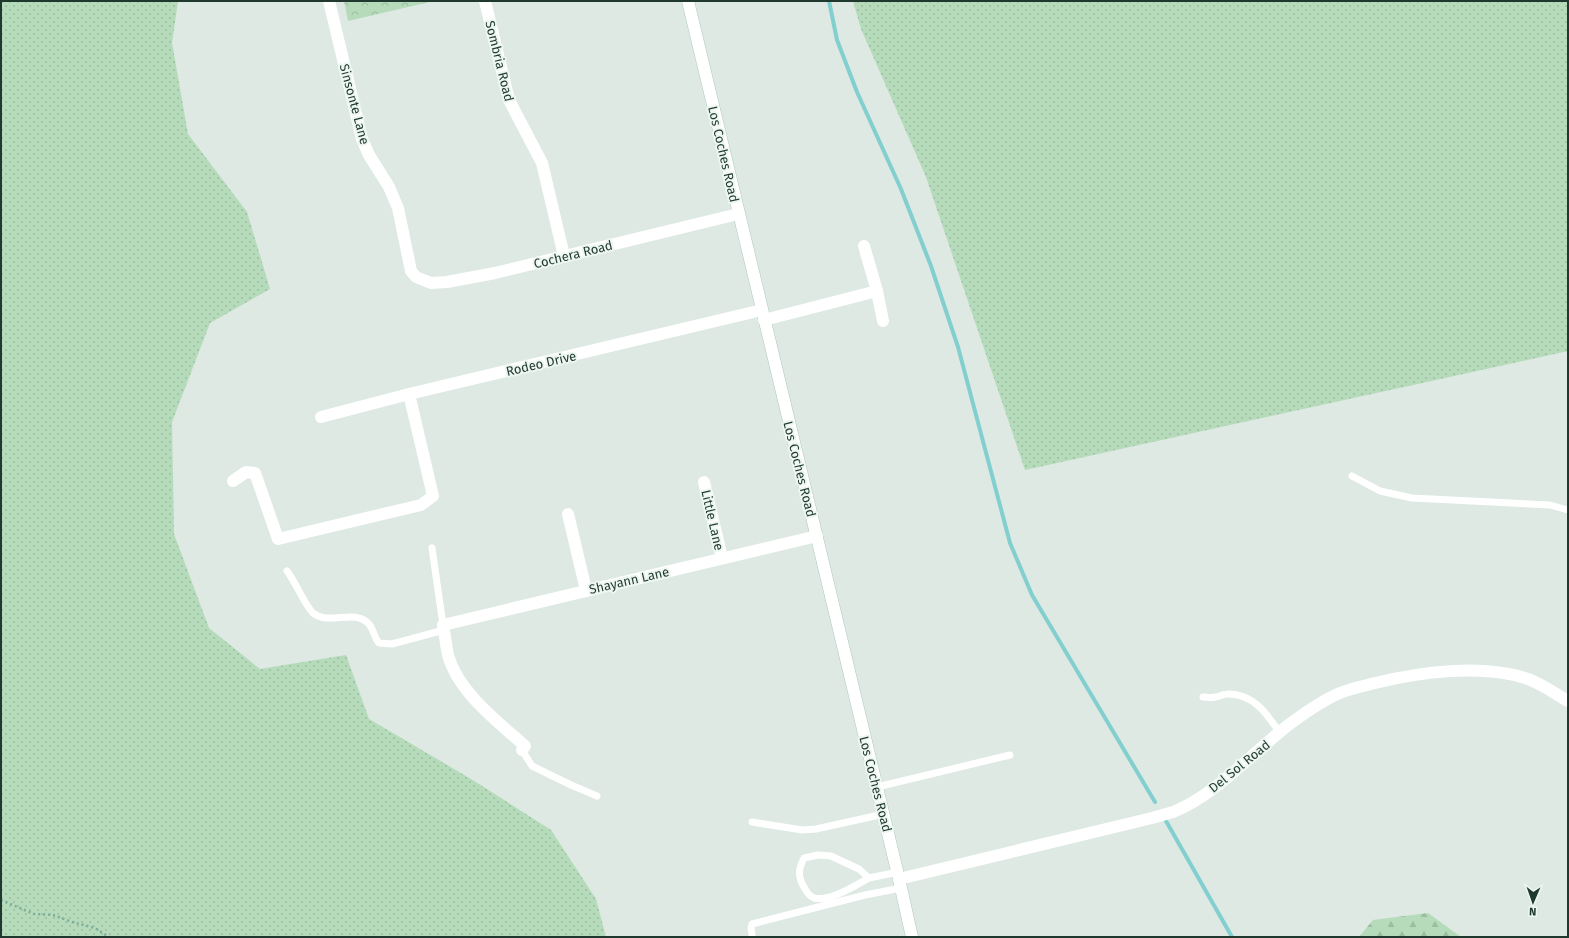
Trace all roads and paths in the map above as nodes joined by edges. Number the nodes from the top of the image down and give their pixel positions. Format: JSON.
{"nodes":[{"id":1,"x":330,"y":1,"type":"edge"},
{"id":2,"x":485,"y":1,"type":"edge"},
{"id":3,"x":688,"y":1,"type":"edge"},
{"id":4,"x":738,"y":214,"type":"junction"},
{"id":5,"x":864,"y":246,"type":"dead end"},
{"id":6,"x":564,"y":256,"type":"junction"},
{"id":7,"x":411,"y":271,"type":"joint"},
{"id":8,"x":877,"y":291,"type":"junction"},
{"id":9,"x":763,"y":315,"type":"junction"},
{"id":10,"x":884,"y":321,"type":"dead end"},
{"id":11,"x":409,"y":394,"type":"junction"},
{"id":12,"x":321,"y":417,"type":"dead end"},
{"id":13,"x":1352,"y":476,"type":"dead end"},
{"id":14,"x":233,"y":481,"type":"dead end"},
{"id":15,"x":704,"y":482,"type":"dead end"},
{"id":16,"x":1568,"y":510,"type":"edge"},
{"id":17,"x":568,"y":514,"type":"dead end"},
{"id":18,"x":817,"y":536,"type":"junction"},
{"id":19,"x":432,"y":548,"type":"dead end"},
{"id":20,"x":722,"y":558,"type":"junction"},
{"id":21,"x":287,"y":571,"type":"dead end"},
{"id":22,"x":586,"y":590,"type":"junction"},
{"id":23,"x":443,"y":627,"type":"junction"},
{"id":24,"x":1203,"y":697,"type":"dead end"},
{"id":25,"x":1568,"y":701,"type":"edge"},
{"id":26,"x":1280,"y":733,"type":"junction"},
{"id":27,"x":522,"y":750,"type":"joint"},
{"id":28,"x":1010,"y":755,"type":"dead end"},
{"id":29,"x":877,"y":787,"type":"junction"},
{"id":30,"x":597,"y":796,"type":"dead end"},
{"id":31,"x":884,"y":814,"type":"junction"},
{"id":32,"x":752,"y":822,"type":"dead end"},
{"id":33,"x":869,"y":878,"type":"junction"},
{"id":34,"x":899,"y":880,"type":"junction"},
{"id":35,"x":1,"y":900,"type":"edge"},
{"id":36,"x":752,"y":934,"type":"dead end"},
{"id":37,"x":109,"y":937,"type":"edge"},
{"id":38,"x":912,"y":937,"type":"edge"}],
"edges":[{"from":1,"to":7,"type":"street","name":"Sinsonte Lane"},
{"from":2,"to":6,"type":"street","name":"Sombria Road"},
{"from":3,"to":4,"type":"street","name":"Los Coches Road"},
{"from":4,"to":6,"type":"street","name":"Cochera Road"},
{"from":4,"to":9,"type":"street","name":"Los Coches Road"},
{"from":5,"to":8,"type":"street"},
{"from":6,"to":7,"type":"street","name":"Cochera Road"},
{"from":8,"to":9,"type":"street","name":"Rodeo Drive"},
{"from":8,"to":10,"type":"street"},
{"from":9,"to":11,"type":"street","name":"Rodeo Drive"},
{"from":9,"to":18,"type":"street","name":"Los Coches Road"},
{"from":11,"to":12,"type":"street","name":"Rodeo Drive"},
{"from":11,"to":14,"type":"street"},
{"from":13,"to":16,"type":"lane"},
{"from":15,"to":20,"type":"street","name":"Little Lane"},
{"from":17,"to":22,"type":"street"},
{"from":18,"to":20,"type":"street","name":"Shayann Lane"},
{"from":18,"to":29,"type":"street","name":"Los Coches Road"},
{"from":19,"to":23,"type":"lane"},
{"from":20,"to":22,"type":"street","name":"Shayann Lane"},
{"from":21,"to":23,"type":"lane"},
{"from":22,"to":23,"type":"street","name":"Shayann Lane"},
{"from":23,"to":27,"type":"street"},
{"from":24,"to":26,"type":"lane"},
{"from":25,"to":26,"type":"street","name":"Del Sol Road"},
{"from":26,"to":34,"type":"street","name":"Del Sol Road"},
{"from":27,"to":30,"type":"lane"},
{"from":28,"to":29,"type":"lane"},
{"from":29,"to":31,"type":"street","name":"Los Coches Road"},
{"from":31,"to":32,"type":"lane"},
{"from":31,"to":34,"type":"street","name":"Los Coches Road"},
{"from":33,"to":33,"type":"lane"},
{"from":33,"to":34,"type":"lane"},
{"from":34,"to":36,"type":"lane"},
{"from":34,"to":38,"type":"street","name":"Los Coches Road"},
{"from":35,"to":37,"type":"path"}]}
